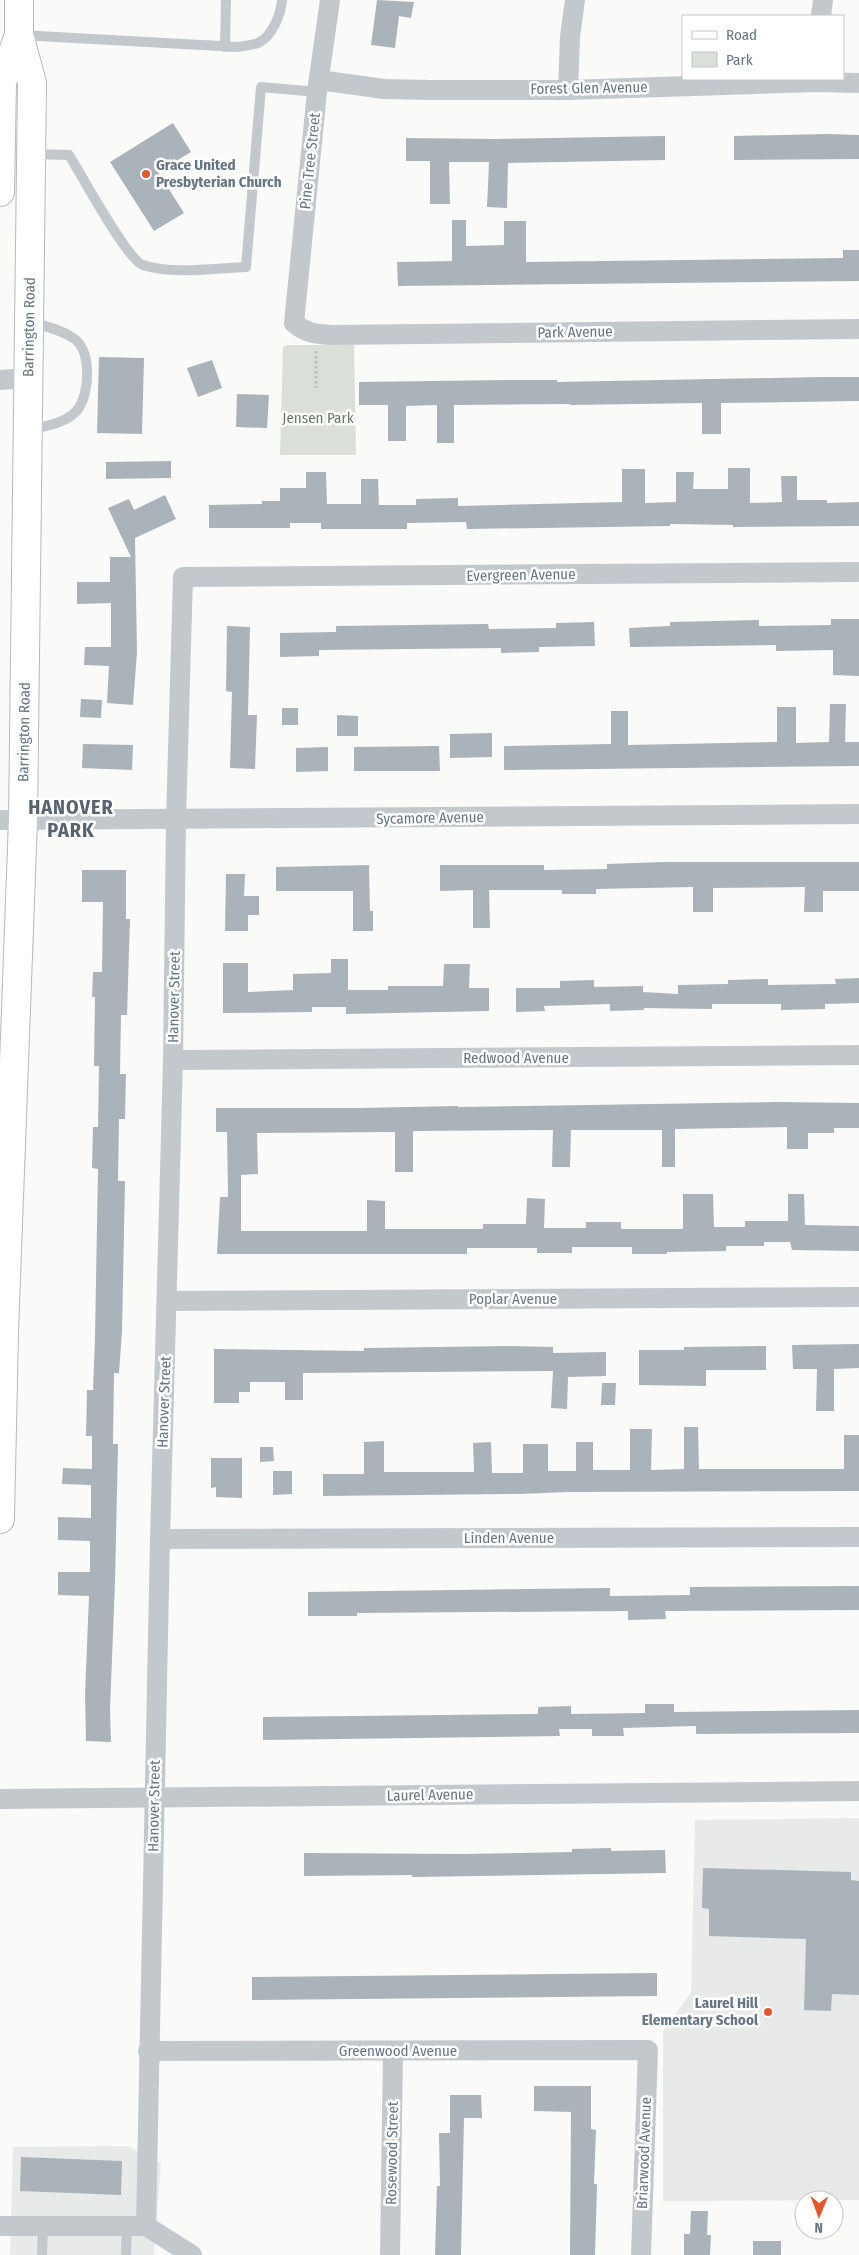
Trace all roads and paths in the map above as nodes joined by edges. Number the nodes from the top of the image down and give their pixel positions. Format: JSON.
{"nodes":[{"id":1,"x":20,"y":0,"type":"edge"},
{"id":2,"x":226,"y":0,"type":"edge"},
{"id":3,"x":282,"y":0,"type":"edge"},
{"id":4,"x":330,"y":0,"type":"edge"},
{"id":5,"x":575,"y":0,"type":"edge"},
{"id":6,"x":823,"y":0,"type":"edge"},
{"id":7,"x":821,"y":15,"type":"edge"},
{"id":8,"x":19,"y":35,"type":"junction"},
{"id":9,"x":225,"y":47,"type":"junction"},
{"id":10,"x":814,"y":80,"type":"edge"},
{"id":11,"x":859,"y":83,"type":"edge"},
{"id":12,"x":318,"y":86,"type":"junction"},
{"id":13,"x":568,"y":90,"type":"junction"},
{"id":14,"x":31,"y":154,"type":"junction"},
{"id":15,"x":0,"y":192,"type":"edge"},
{"id":16,"x":29,"y":321,"type":"junction"},
{"id":17,"x":294,"y":322,"type":"joint"},
{"id":18,"x":859,"y":328,"type":"edge"},
{"id":19,"x":316,"y":334,"type":"junction"},
{"id":20,"x":28,"y":378,"type":"junction"},
{"id":21,"x":0,"y":380,"type":"edge"},
{"id":22,"x":316,"y":388,"type":"dead end"},
{"id":23,"x":27,"y":430,"type":"junction"},
{"id":24,"x":859,"y":572,"type":"edge"},
{"id":25,"x":183,"y":577,"type":"joint"},
{"id":26,"x":859,"y":814,"type":"edge"},
{"id":27,"x":11,"y":820,"type":"edge"},
{"id":28,"x":176,"y":820,"type":"junction"},
{"id":29,"x":859,"y":1055,"type":"edge"},
{"id":30,"x":173,"y":1060,"type":"junction"},
{"id":31,"x":859,"y":1297,"type":"edge"},
{"id":32,"x":167,"y":1301,"type":"junction"},
{"id":33,"x":0,"y":1519,"type":"edge"},
{"id":34,"x":859,"y":1537,"type":"edge"},
{"id":35,"x":160,"y":1539,"type":"junction"},
{"id":36,"x":859,"y":1791,"type":"edge"},
{"id":37,"x":154,"y":1798,"type":"junction"},
{"id":38,"x":0,"y":1799,"type":"edge"},
{"id":39,"x":648,"y":2050,"type":"joint"},
{"id":40,"x":148,"y":2051,"type":"junction"},
{"id":41,"x":393,"y":2051,"type":"junction"},
{"id":42,"x":0,"y":2226,"type":"edge"},
{"id":43,"x":136,"y":2226,"type":"junction"},
{"id":44,"x":43,"y":2227,"type":"junction"},
{"id":45,"x":42,"y":2255,"type":"edge"},
{"id":46,"x":126,"y":2255,"type":"edge"},
{"id":47,"x":192,"y":2255,"type":"edge"},
{"id":48,"x":390,"y":2255,"type":"edge"},
{"id":49,"x":641,"y":2255,"type":"edge"}],
"edges":[{"from":1,"to":8,"type":"main road","name":"Barrington Road"},
{"from":2,"to":9,"type":"lane"},
{"from":3,"to":9,"type":"lane"},
{"from":4,"to":12,"type":"street","name":"Pine Tree Street"},
{"from":5,"to":13,"type":"street"},
{"from":6,"to":7,"type":"street"},
{"from":8,"to":9,"type":"lane"},
{"from":8,"to":14,"type":"main road","name":"Barrington Road"},
{"from":8,"to":15,"type":"main road","name":"Barrington Road"},
{"from":10,"to":11,"type":"street","name":"Forest Glen Avenue"},
{"from":10,"to":13,"type":"street","name":"Forest Glen Avenue"},
{"from":12,"to":13,"type":"street","name":"Forest Glen Avenue"},
{"from":12,"to":14,"type":"lane"},
{"from":12,"to":17,"type":"street","name":"Pine Tree Street"},
{"from":14,"to":16,"type":"main road","name":"Barrington Road"},
{"from":16,"to":20,"type":"main road","name":"Barrington Road"},
{"from":16,"to":23,"type":"lane"},
{"from":17,"to":19,"type":"street","name":"Park Avenue"},
{"from":18,"to":19,"type":"street","name":"Park Avenue"},
{"from":19,"to":22,"type":"path"},
{"from":20,"to":21,"type":"street"},
{"from":20,"to":23,"type":"main road","name":"Barrington Road"},
{"from":23,"to":27,"type":"main road","name":"Barrington Road"},
{"from":24,"to":25,"type":"street","name":"Evergreen Avenue"},
{"from":25,"to":28,"type":"street","name":"Hanover Street"},
{"from":26,"to":28,"type":"street","name":"Sycamore Avenue"},
{"from":27,"to":28,"type":"street","name":"Sycamore Avenue"},
{"from":27,"to":33,"type":"main road","name":"Barrington Road"},
{"from":28,"to":30,"type":"street","name":"Hanover Street"},
{"from":29,"to":30,"type":"street","name":"Redwood Avenue"},
{"from":30,"to":32,"type":"street","name":"Hanover Street"},
{"from":31,"to":32,"type":"street","name":"Poplar Avenue"},
{"from":32,"to":35,"type":"street","name":"Hanover Street"},
{"from":34,"to":35,"type":"street","name":"Linden Avenue"},
{"from":35,"to":37,"type":"street","name":"Hanover Street"},
{"from":36,"to":37,"type":"street","name":"Laurel Avenue"},
{"from":37,"to":38,"type":"street","name":"Laurel Avenue"},
{"from":37,"to":40,"type":"street","name":"Hanover Street"},
{"from":39,"to":41,"type":"street","name":"Greenwood Avenue"},
{"from":39,"to":49,"type":"street","name":"Briarwood Avenue"},
{"from":40,"to":41,"type":"street","name":"Greenwood Avenue"},
{"from":40,"to":43,"type":"street","name":"Hanover Street"},
{"from":41,"to":48,"type":"street","name":"Rosewood Street"},
{"from":42,"to":44,"type":"street"},
{"from":43,"to":44,"type":"street"},
{"from":43,"to":46,"type":"lane"},
{"from":43,"to":47,"type":"street"},
{"from":44,"to":45,"type":"lane"}]}
